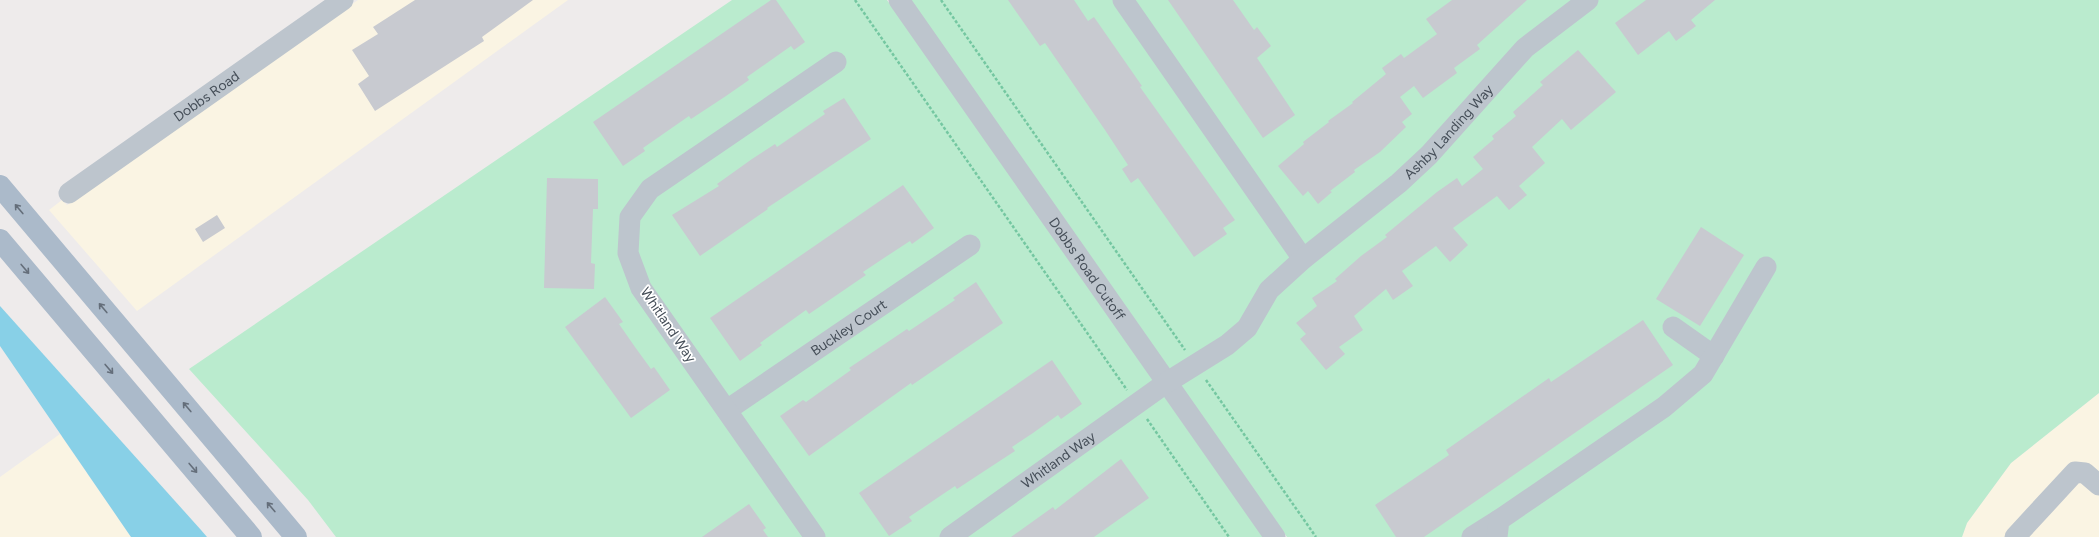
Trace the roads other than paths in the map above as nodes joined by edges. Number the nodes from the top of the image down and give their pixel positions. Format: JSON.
{"nodes":[{"id":1,"x":343,"y":0,"type":"edge"},
{"id":2,"x":899,"y":0,"type":"edge"},
{"id":3,"x":1123,"y":0,"type":"edge"},
{"id":4,"x":1588,"y":0,"type":"edge"},
{"id":5,"x":836,"y":62,"type":"dead end"},
{"id":6,"x":0,"y":186,"type":"edge"},
{"id":7,"x":69,"y":193,"type":"dead end"},
{"id":8,"x":0,"y":240,"type":"edge"},
{"id":9,"x":970,"y":245,"type":"dead end"},
{"id":10,"x":1303,"y":259,"type":"junction"},
{"id":11,"x":1766,"y":267,"type":"dead end"},
{"id":12,"x":1672,"y":328,"type":"dead end"},
{"id":13,"x":1714,"y":356,"type":"junction"},
{"id":14,"x":1166,"y":383,"type":"junction"},
{"id":15,"x":727,"y":410,"type":"junction"},
{"id":16,"x":2099,"y":485,"type":"edge"},
{"id":17,"x":1498,"y":529,"type":"edge"},
{"id":18,"x":251,"y":537,"type":"edge"},
{"id":19,"x":296,"y":537,"type":"edge"},
{"id":20,"x":815,"y":537,"type":"edge"},
{"id":21,"x":950,"y":537,"type":"edge"},
{"id":22,"x":1275,"y":537,"type":"edge"},
{"id":23,"x":1472,"y":537,"type":"edge"},
{"id":24,"x":2015,"y":537,"type":"edge"}],
"edges":[{"from":1,"to":7,"type":"street","name":"Dobbs Road"},
{"from":2,"to":14,"type":"street","name":"Dobbs Road Cutoff"},
{"from":3,"to":10,"type":"street"},
{"from":4,"to":10,"type":"street","name":"Ashby Landing Way"},
{"from":5,"to":15,"type":"street","name":"Whitland Way"},
{"from":19,"to":6,"type":"main road","one_way":true},
{"from":8,"to":18,"type":"main road","one_way":true},
{"from":9,"to":15,"type":"street","name":"Buckley Court"},
{"from":10,"to":14,"type":"street","name":"Ashby Landing Way"},
{"from":11,"to":13,"type":"street"},
{"from":12,"to":13,"type":"street"},
{"from":13,"to":17,"type":"street"},
{"from":14,"to":21,"type":"street","name":"Whitland Way"},
{"from":14,"to":22,"type":"street","name":"Dobbs Road Cutoff"},
{"from":15,"to":20,"type":"street","name":"Whitland Way"},
{"from":16,"to":24,"type":"street"},
{"from":17,"to":23,"type":"street"}]}
